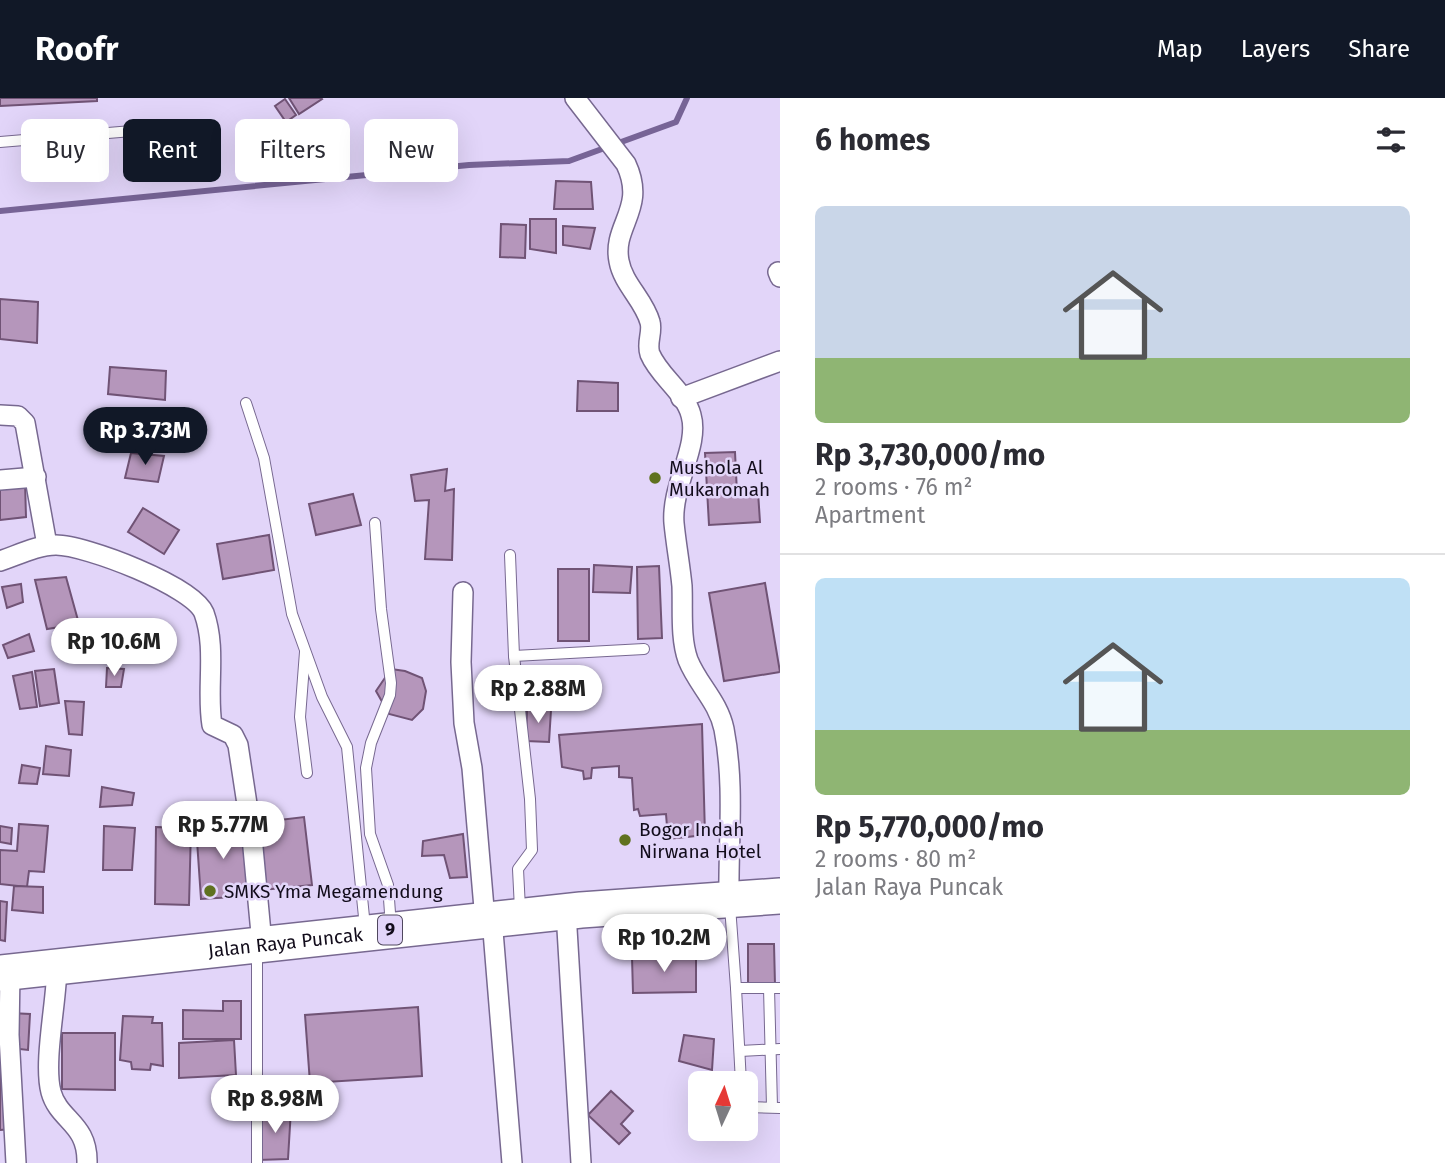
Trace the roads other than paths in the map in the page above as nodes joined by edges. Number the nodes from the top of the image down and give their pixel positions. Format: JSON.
{"nodes":[{"id":1,"x":577,"y":101,"type":"edge"},
{"id":2,"x":123,"y":132,"type":"edge"},
{"id":3,"x":0,"y":142,"type":"edge"},
{"id":4,"x":780,"y":361,"type":"edge"},
{"id":5,"x":681,"y":398,"type":"junction"},
{"id":6,"x":246,"y":402,"type":"dead end"},
{"id":7,"x":0,"y":415,"type":"edge"},
{"id":8,"x":36,"y":477,"type":"junction"},
{"id":9,"x":0,"y":480,"type":"edge"},
{"id":10,"x":375,"y":523,"type":"dead end"},
{"id":11,"x":47,"y":545,"type":"junction"},
{"id":12,"x":510,"y":555,"type":"dead end"},
{"id":13,"x":0,"y":561,"type":"edge"},
{"id":14,"x":463,"y":593,"type":"dead end"},
{"id":15,"x":644,"y":649,"type":"dead end"},
{"id":16,"x":305,"y":652,"type":"junction"},
{"id":17,"x":514,"y":656,"type":"junction"},
{"id":18,"x":307,"y":773,"type":"dead end"},
{"id":19,"x":780,"y":896,"type":"edge"},
{"id":20,"x":729,"y":898,"type":"junction"},
{"id":21,"x":566,"y":912,"type":"junction"},
{"id":22,"x":499,"y":919,"type":"junction"},
{"id":23,"x":378,"y":931,"type":"junction"},
{"id":24,"x":260,"y":944,"type":"junction"},
{"id":25,"x":57,"y":966,"type":"junction"},
{"id":26,"x":5,"y":972,"type":"edge"},
{"id":27,"x":736,"y":988,"type":"junction"},
{"id":28,"x":774,"y":988,"type":"edge"},
{"id":29,"x":775,"y":1049,"type":"edge"},
{"id":30,"x":740,"y":1051,"type":"junction"},
{"id":31,"x":741,"y":1071,"type":"edge"},
{"id":32,"x":758,"y":1107,"type":"edge"},
{"id":33,"x":776,"y":1107,"type":"edge"},
{"id":34,"x":16,"y":1163,"type":"edge"},
{"id":35,"x":87,"y":1163,"type":"edge"},
{"id":36,"x":257,"y":1163,"type":"edge"},
{"id":37,"x":512,"y":1163,"type":"edge"},
{"id":38,"x":581,"y":1163,"type":"edge"}],
"edges":[{"from":1,"to":5,"type":"street"},
{"from":2,"to":3,"type":"lane"},
{"from":4,"to":5,"type":"street"},
{"from":5,"to":20,"type":"street"},
{"from":6,"to":16,"type":"lane"},
{"from":7,"to":8,"type":"street"},
{"from":8,"to":9,"type":"street"},
{"from":8,"to":11,"type":"street"},
{"from":10,"to":23,"type":"lane"},
{"from":11,"to":13,"type":"street"},
{"from":11,"to":24,"type":"street"},
{"from":12,"to":17,"type":"lane"},
{"from":14,"to":22,"type":"street"},
{"from":15,"to":17,"type":"lane"},
{"from":16,"to":18,"type":"lane"},
{"from":16,"to":23,"type":"lane"},
{"from":17,"to":22,"type":"lane"},
{"from":19,"to":20,"type":"highway","name":"Jalan Raya Puncak","number":"9"},
{"from":20,"to":21,"type":"highway","name":"Jalan Raya Puncak","number":"9"},
{"from":20,"to":27,"type":"lane"},
{"from":21,"to":22,"type":"highway","name":"Jalan Raya Puncak","number":"9"},
{"from":21,"to":38,"type":"street"},
{"from":22,"to":23,"type":"highway","name":"Jalan Raya Puncak","number":"9"},
{"from":22,"to":37,"type":"street"},
{"from":23,"to":24,"type":"highway","name":"Jalan Raya Puncak","number":"9"},
{"from":24,"to":25,"type":"highway","name":"Jalan Raya Puncak","number":"9"},
{"from":24,"to":36,"type":"lane"},
{"from":25,"to":26,"type":"highway","name":"Jalan Raya Puncak","number":"9"},
{"from":25,"to":35,"type":"street"},
{"from":26,"to":34,"type":"street"},
{"from":27,"to":28,"type":"lane"},
{"from":27,"to":30,"type":"lane"},
{"from":28,"to":29,"type":"lane"},
{"from":29,"to":30,"type":"lane"},
{"from":29,"to":33,"type":"lane"},
{"from":30,"to":31,"type":"lane"},
{"from":32,"to":33,"type":"lane"}]}
